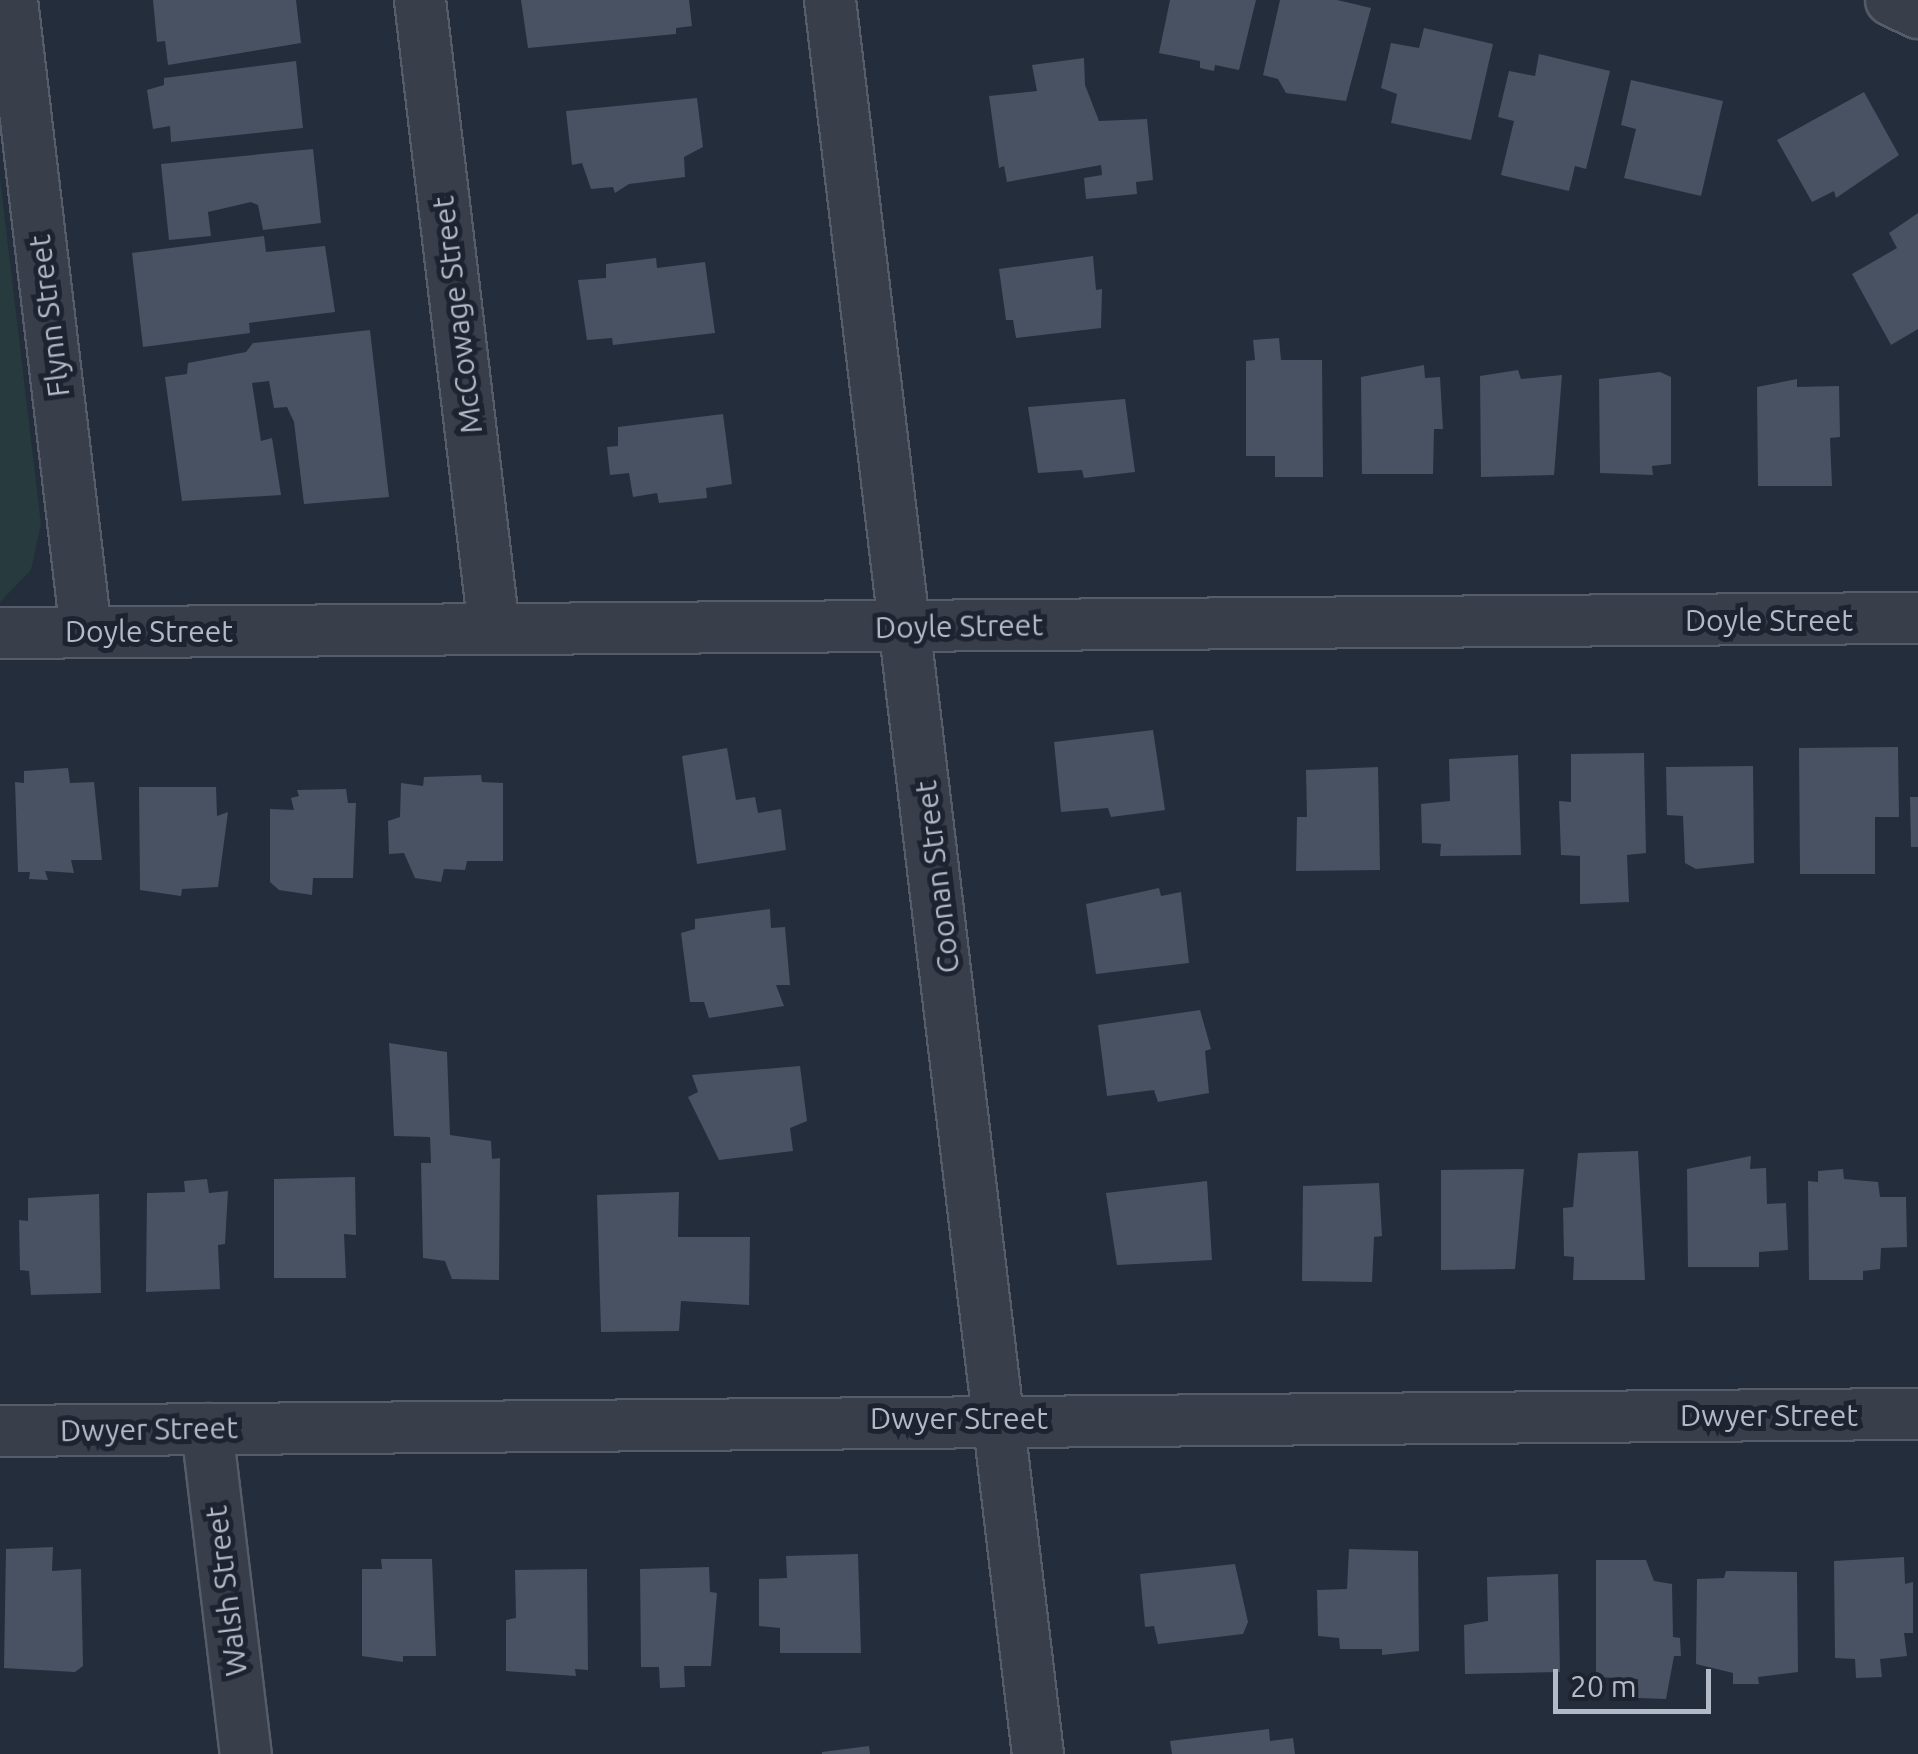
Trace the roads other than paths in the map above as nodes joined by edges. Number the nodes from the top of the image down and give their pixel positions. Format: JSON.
{"nodes":[{"id":1,"x":12,"y":0,"type":"edge"},
{"id":2,"x":420,"y":0,"type":"edge"},
{"id":3,"x":830,"y":0,"type":"edge"},
{"id":4,"x":1891,"y":0,"type":"edge"},
{"id":5,"x":1918,"y":13,"type":"edge"},
{"id":6,"x":1918,"y":618,"type":"edge"},
{"id":7,"x":908,"y":626,"type":"junction"},
{"id":8,"x":494,"y":629,"type":"junction"},
{"id":9,"x":0,"y":632,"type":"edge"},
{"id":10,"x":86,"y":632,"type":"junction"},
{"id":11,"x":1918,"y":1414,"type":"edge"},
{"id":12,"x":1000,"y":1418,"type":"junction"},
{"id":13,"x":207,"y":1429,"type":"junction"},
{"id":14,"x":0,"y":1430,"type":"edge"},
{"id":15,"x":246,"y":1754,"type":"edge"},
{"id":16,"x":1038,"y":1754,"type":"edge"}],
"edges":[{"from":1,"to":10,"type":"street","name":"Flynn Street"},
{"from":2,"to":8,"type":"street","name":"McCowage Street"},
{"from":3,"to":7,"type":"street","name":"Coonan Street"},
{"from":4,"to":5,"type":"street"},
{"from":6,"to":7,"type":"street","name":"Doyle Street"},
{"from":7,"to":8,"type":"street","name":"Doyle Street"},
{"from":7,"to":12,"type":"street","name":"Coonan Street"},
{"from":8,"to":10,"type":"street","name":"Doyle Street"},
{"from":9,"to":10,"type":"street","name":"Doyle Street"},
{"from":11,"to":12,"type":"street","name":"Dwyer Street"},
{"from":12,"to":13,"type":"street","name":"Dwyer Street"},
{"from":12,"to":16,"type":"street","name":"Coonan Street"},
{"from":13,"to":14,"type":"street","name":"Dwyer Street"},
{"from":13,"to":15,"type":"street","name":"Walsh Street"}]}
